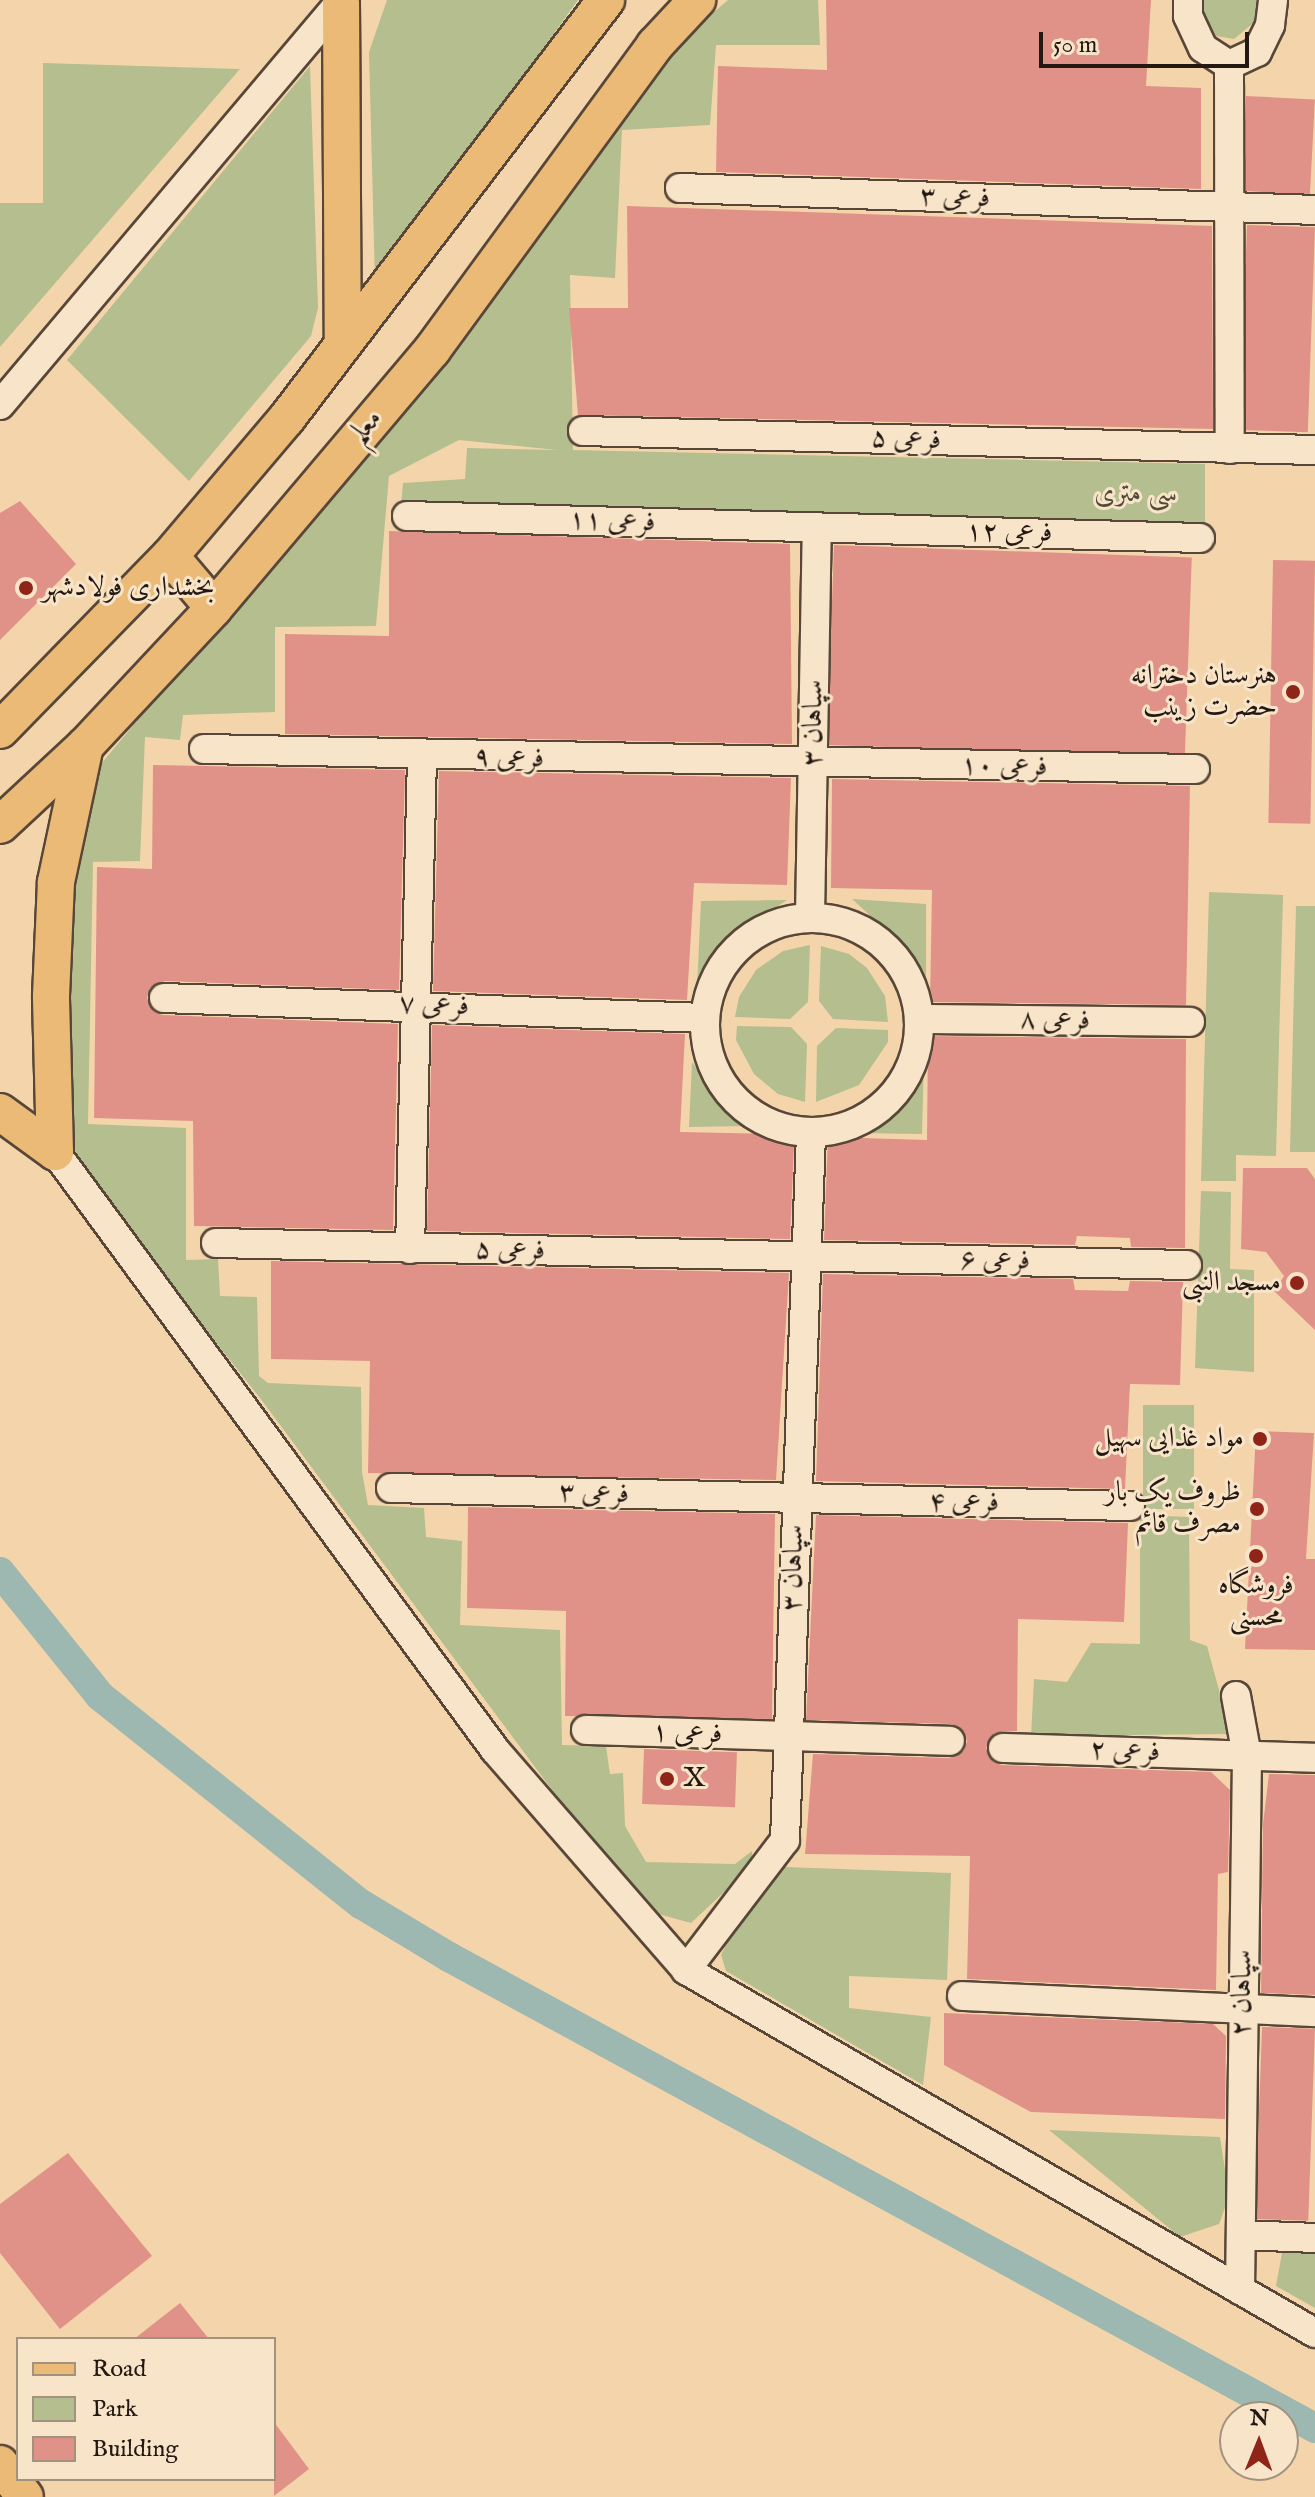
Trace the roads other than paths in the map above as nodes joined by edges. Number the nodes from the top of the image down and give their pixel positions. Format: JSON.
{"nodes":[{"id":1,"x":606,"y":0,"type":"edge"},
{"id":2,"x":697,"y":0,"type":"edge"},
{"id":3,"x":1188,"y":0,"type":"edge"},
{"id":4,"x":1273,"y":0,"type":"edge"},
{"id":5,"x":341,"y":1,"type":"edge"},
{"id":6,"x":1229,"y":65,"type":"junction"},
{"id":7,"x":680,"y":188,"type":"dead end"},
{"id":8,"x":1229,"y":208,"type":"junction"},
{"id":9,"x":1315,"y":210,"type":"edge"},
{"id":10,"x":343,"y":343,"type":"junction"},
{"id":11,"x":0,"y":405,"type":"edge"},
{"id":12,"x":583,"y":431,"type":"dead end"},
{"id":13,"x":1230,"y":449,"type":"junction"},
{"id":14,"x":1315,"y":450,"type":"edge"},
{"id":15,"x":407,"y":516,"type":"dead end"},
{"id":16,"x":817,"y":529,"type":"junction"},
{"id":17,"x":1200,"y":538,"type":"dead end"},
{"id":18,"x":170,"y":556,"type":"junction"},
{"id":19,"x":214,"y":608,"type":"junction"},
{"id":20,"x":0,"y":730,"type":"edge"},
{"id":21,"x":85,"y":746,"type":"junction"},
{"id":22,"x":204,"y":749,"type":"dead end"},
{"id":23,"x":422,"y":757,"type":"junction"},
{"id":24,"x":813,"y":765,"type":"junction"},
{"id":25,"x":1195,"y":769,"type":"dead end"},
{"id":26,"x":0,"y":825,"type":"edge"},
{"id":27,"x":810,"y":917,"type":"junction"},
{"id":28,"x":164,"y":998,"type":"dead end"},
{"id":29,"x":419,"y":1005,"type":"junction"},
{"id":30,"x":704,"y":1018,"type":"junction"},
{"id":31,"x":919,"y":1019,"type":"junction"},
{"id":32,"x":1190,"y":1022,"type":"dead end"},
{"id":33,"x":0,"y":1112,"type":"edge"},
{"id":34,"x":811,"y":1133,"type":"junction"},
{"id":35,"x":55,"y":1152,"type":"junction"},
{"id":36,"x":216,"y":1243,"type":"dead end"},
{"id":37,"x":410,"y":1249,"type":"junction"},
{"id":38,"x":804,"y":1258,"type":"junction"},
{"id":39,"x":1187,"y":1265,"type":"dead end"},
{"id":40,"x":391,"y":1488,"type":"dead end"},
{"id":41,"x":797,"y":1499,"type":"junction"},
{"id":42,"x":1130,"y":1506,"type":"dead end"},
{"id":43,"x":1236,"y":1696,"type":"dead end"},
{"id":44,"x":586,"y":1730,"type":"dead end"},
{"id":45,"x":789,"y":1737,"type":"junction"},
{"id":46,"x":950,"y":1741,"type":"dead end"},
{"id":47,"x":1003,"y":1748,"type":"dead end"},
{"id":48,"x":1247,"y":1756,"type":"junction"},
{"id":49,"x":1315,"y":1758,"type":"edge"},
{"id":50,"x":686,"y":1970,"type":"junction"},
{"id":51,"x":962,"y":1996,"type":"dead end"},
{"id":52,"x":1242,"y":2011,"type":"junction"},
{"id":53,"x":1315,"y":2012,"type":"edge"},
{"id":54,"x":1241,"y":2235,"type":"junction"},
{"id":55,"x":1315,"y":2238,"type":"edge"},
{"id":56,"x":1240,"y":2290,"type":"junction"},
{"id":57,"x":1315,"y":2333,"type":"edge"},
{"id":58,"x":0,"y":2464,"type":"edge"},
{"id":59,"x":25,"y":2497,"type":"edge"}],
"edges":[{"from":1,"to":10,"type":"main road"},
{"from":2,"to":19,"type":"main road","name":"معلم"},
{"from":3,"to":6,"type":"street"},
{"from":4,"to":6,"type":"street"},
{"from":5,"to":10,"type":"main road"},
{"from":5,"to":11,"type":"street"},
{"from":6,"to":8,"type":"street"},
{"from":7,"to":8,"type":"street","name":"فرعی ۳"},
{"from":8,"to":9,"type":"street"},
{"from":8,"to":13,"type":"street"},
{"from":10,"to":18,"type":"main road"},
{"from":12,"to":13,"type":"street","name":"فرعی ۵"},
{"from":13,"to":14,"type":"street"},
{"from":15,"to":16,"type":"street","name":"فرعی ۱۱"},
{"from":16,"to":17,"type":"street","name":"فرعی ۱۲"},
{"from":16,"to":24,"type":"street","name":"سپاهان ۳"},
{"from":18,"to":19,"type":"main road"},
{"from":18,"to":20,"type":"main road"},
{"from":19,"to":21,"type":"main road","name":"معلم"},
{"from":21,"to":26,"type":"main road","name":"معلم"},
{"from":21,"to":35,"type":"main road"},
{"from":22,"to":23,"type":"street","name":"فرعی ۹"},
{"from":23,"to":24,"type":"street","name":"فرعی ۹"},
{"from":23,"to":29,"type":"street"},
{"from":24,"to":25,"type":"street","name":"فرعی ۱۰"},
{"from":24,"to":27,"type":"street","name":"سپاهان ۳"},
{"from":27,"to":30,"type":"street"},
{"from":27,"to":31,"type":"street"},
{"from":28,"to":29,"type":"street","name":"فرعی ۷"},
{"from":29,"to":30,"type":"street","name":"فرعی ۷"},
{"from":29,"to":37,"type":"street"},
{"from":30,"to":34,"type":"street"},
{"from":31,"to":32,"type":"street","name":"فرعی ۸"},
{"from":31,"to":34,"type":"street"},
{"from":33,"to":35,"type":"main road"},
{"from":34,"to":38,"type":"street","name":"سپاهان ۳"},
{"from":35,"to":50,"type":"street"},
{"from":36,"to":37,"type":"street","name":"فرعی ۵"},
{"from":37,"to":38,"type":"street","name":"فرعی ۵"},
{"from":38,"to":39,"type":"street","name":"فرعی ۶"},
{"from":38,"to":41,"type":"street","name":"سپاهان ۳"},
{"from":40,"to":41,"type":"street","name":"فرعی ۳"},
{"from":41,"to":42,"type":"street","name":"فرعی ۴"},
{"from":41,"to":45,"type":"street","name":"سپاهان ۳"},
{"from":43,"to":48,"type":"street","name":"سپاهان ۲"},
{"from":44,"to":45,"type":"street","name":"فرعی ۱"},
{"from":45,"to":46,"type":"street"},
{"from":45,"to":50,"type":"street","name":"سپاهان ۳"},
{"from":47,"to":48,"type":"street","name":"فرعی ۲"},
{"from":48,"to":49,"type":"street"},
{"from":48,"to":52,"type":"street","name":"سپاهان ۲"},
{"from":50,"to":56,"type":"street"},
{"from":51,"to":52,"type":"street"},
{"from":52,"to":53,"type":"street"},
{"from":52,"to":54,"type":"street","name":"سپاهان ۲"},
{"from":54,"to":55,"type":"street"},
{"from":54,"to":56,"type":"street","name":"سپاهان ۲"},
{"from":56,"to":57,"type":"street"},
{"from":58,"to":59,"type":"main road"}]}
